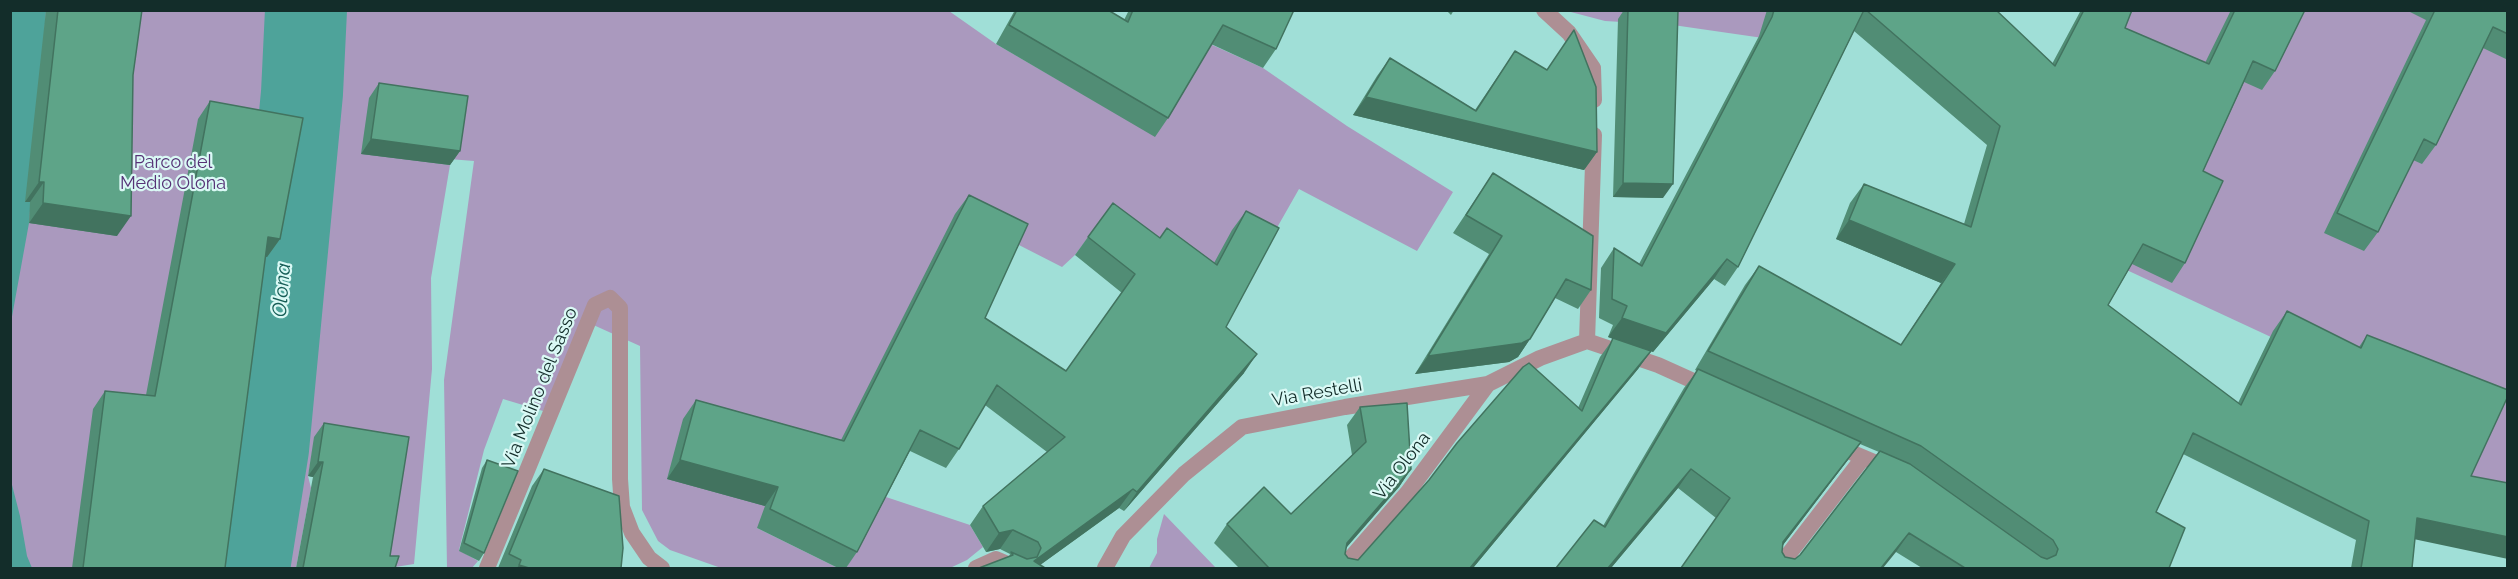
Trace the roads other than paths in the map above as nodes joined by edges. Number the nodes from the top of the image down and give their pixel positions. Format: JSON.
{"nodes":[{"id":1,"x":1544,"y":10,"type":"edge"},
{"id":2,"x":1587,"y":341,"type":"junction"},
{"id":3,"x":1488,"y":384,"type":"junction"},
{"id":4,"x":1723,"y":394,"type":"edge"},
{"id":5,"x":1820,"y":438,"type":"edge"},
{"id":6,"x":1863,"y":458,"type":"junction"},
{"id":7,"x":1907,"y":478,"type":"edge"},
{"id":8,"x":487,"y":568,"type":"edge"},
{"id":9,"x":662,"y":568,"type":"edge"},
{"id":10,"x":976,"y":568,"type":"edge"},
{"id":11,"x":1017,"y":568,"type":"edge"},
{"id":12,"x":1105,"y":568,"type":"edge"},
{"id":13,"x":1342,"y":568,"type":"edge"},
{"id":14,"x":1778,"y":568,"type":"edge"}],
"edges":[{"from":1,"to":2,"type":"street"},
{"from":2,"to":3,"type":"street","name":"Via Restelli"},
{"from":2,"to":4,"type":"street"},
{"from":3,"to":12,"type":"street","name":"Via Restelli"},
{"from":3,"to":13,"type":"street","name":"Via Olona"},
{"from":5,"to":6,"type":"street"},
{"from":6,"to":7,"type":"street"},
{"from":6,"to":14,"type":"street"},
{"from":8,"to":9,"type":"street","name":"Via Molino del Sasso"},
{"from":10,"to":11,"type":"street"}]}
